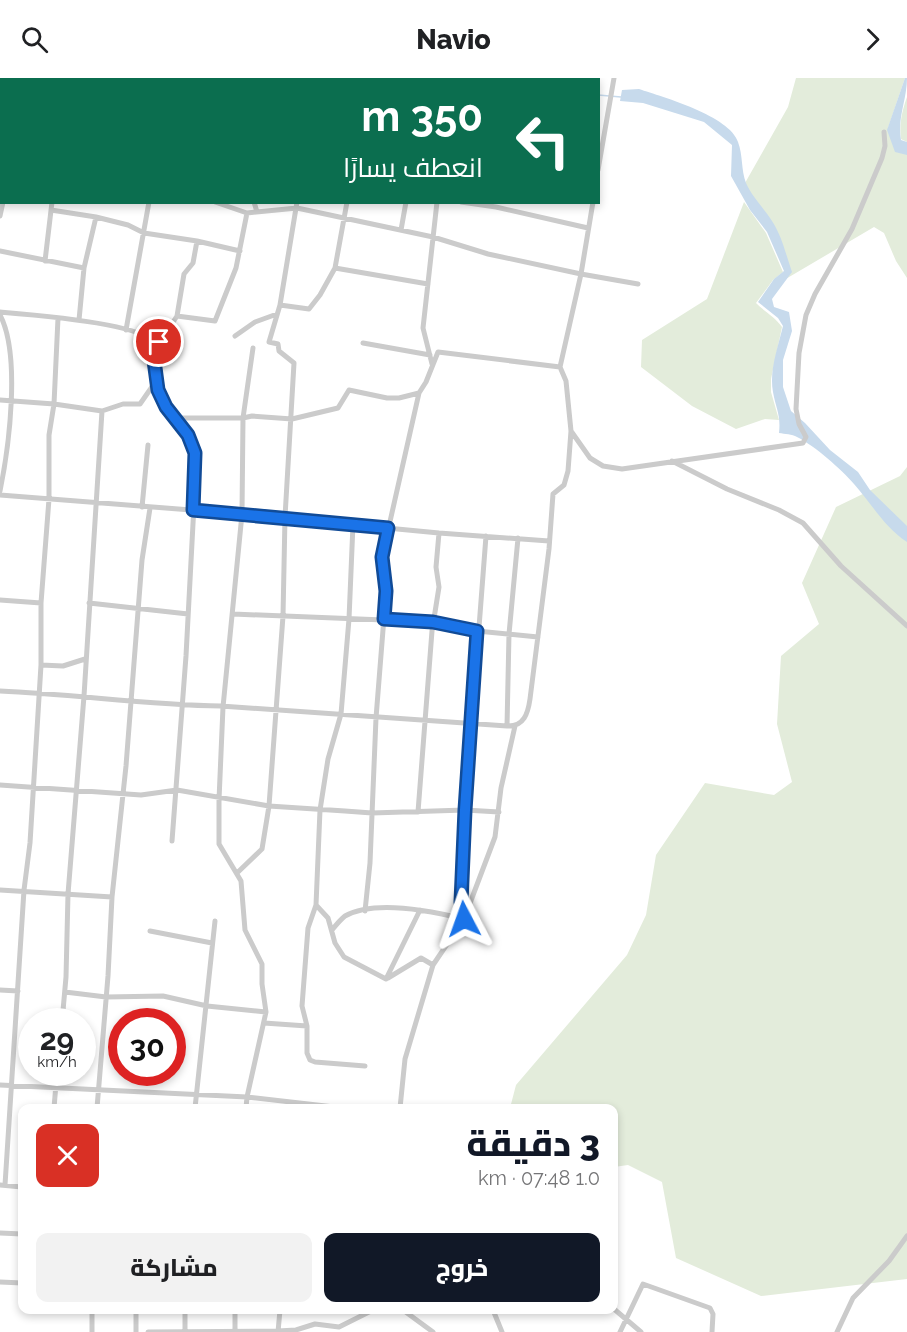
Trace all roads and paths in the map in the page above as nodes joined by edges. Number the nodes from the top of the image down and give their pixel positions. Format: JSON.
{"nodes":[{"id":1,"x":614,"y":78,"type":"edge"},
{"id":2,"x":602,"y":132,"type":"edge"},
{"id":3,"x":884,"y":132,"type":"dead end"},
{"id":4,"x":600,"y":151,"type":"edge"},
{"id":5,"x":52,"y":204,"type":"edge"},
{"id":6,"x":149,"y":204,"type":"edge"},
{"id":7,"x":221,"y":204,"type":"edge"},
{"id":8,"x":255,"y":204,"type":"edge"},
{"id":9,"x":347,"y":204,"type":"edge"},
{"id":10,"x":406,"y":204,"type":"edge"},
{"id":11,"x":437,"y":204,"type":"edge"},
{"id":12,"x":475,"y":204,"type":"edge"},
{"id":13,"x":593,"y":204,"type":"edge"},
{"id":14,"x":297,"y":205,"type":"edge"},
{"id":15,"x":51,"y":210,"type":"junction"},
{"id":16,"x":257,"y":212,"type":"junction"},
{"id":17,"x":248,"y":213,"type":"junction"},
{"id":18,"x":96,"y":217,"type":"junction"},
{"id":19,"x":344,"y":218,"type":"junction"},
{"id":20,"x":588,"y":228,"type":"junction"},
{"id":21,"x":401,"y":230,"type":"junction"},
{"id":22,"x":144,"y":233,"type":"junction"},
{"id":23,"x":433,"y":237,"type":"junction"},
{"id":24,"x":197,"y":242,"type":"junction"},
{"id":25,"x":0,"y":251,"type":"edge"},
{"id":26,"x":240,"y":251,"type":"junction"},
{"id":27,"x":45,"y":261,"type":"junction"},
{"id":28,"x":84,"y":268,"type":"junction"},
{"id":29,"x":334,"y":268,"type":"junction"},
{"id":30,"x":581,"y":274,"type":"junction"},
{"id":31,"x":428,"y":284,"type":"junction"},
{"id":32,"x":638,"y":284,"type":"dead end"},
{"id":33,"x":280,"y":305,"type":"junction"},
{"id":34,"x":0,"y":313,"type":"edge"},
{"id":35,"x":278,"y":314,"type":"junction"},
{"id":36,"x":177,"y":315,"type":"junction"},
{"id":37,"x":58,"y":318,"type":"junction"},
{"id":38,"x":79,"y":320,"type":"junction"},
{"id":39,"x":126,"y":330,"type":"junction"},
{"id":40,"x":235,"y":336,"type":"dead end"},
{"id":41,"x":363,"y":343,"type":"dead end"},
{"id":42,"x":253,"y":348,"type":"dead end"},
{"id":43,"x":153,"y":353,"type":"junction"},
{"id":44,"x":430,"y":356,"type":"junction"},
{"id":45,"x":432,"y":364,"type":"junction"},
{"id":46,"x":560,"y":367,"type":"junction"},
{"id":47,"x":156,"y":381,"type":"junction"},
{"id":48,"x":419,"y":393,"type":"junction"},
{"id":49,"x":0,"y":400,"type":"edge"},
{"id":50,"x":10,"y":401,"type":"junction"},
{"id":51,"x":54,"y":404,"type":"junction"},
{"id":52,"x":102,"y":411,"type":"junction"},
{"id":53,"x":175,"y":418,"type":"junction"},
{"id":54,"x":243,"y":418,"type":"junction"},
{"id":55,"x":292,"y":419,"type":"junction"},
{"id":56,"x":571,"y":431,"type":"junction"},
{"id":57,"x":148,"y":445,"type":"dead end"},
{"id":58,"x":672,"y":462,"type":"junction"},
{"id":59,"x":0,"y":493,"type":"edge"},
{"id":60,"x":48,"y":499,"type":"junction"},
{"id":61,"x":96,"y":503,"type":"junction"},
{"id":62,"x":142,"y":507,"type":"junction"},
{"id":63,"x":150,"y":508,"type":"junction"},
{"id":64,"x":193,"y":510,"type":"junction"},
{"id":65,"x":242,"y":514,"type":"junction"},
{"id":66,"x":285,"y":517,"type":"junction"},
{"id":67,"x":353,"y":524,"type":"junction"},
{"id":68,"x":388,"y":528,"type":"junction"},
{"id":69,"x":439,"y":533,"type":"junction"},
{"id":70,"x":486,"y":536,"type":"junction"},
{"id":71,"x":518,"y":538,"type":"junction"},
{"id":72,"x":549,"y":541,"type":"junction"},
{"id":73,"x":0,"y":600,"type":"edge"},
{"id":74,"x":41,"y":603,"type":"junction"},
{"id":75,"x":89,"y":603,"type":"junction"},
{"id":76,"x":139,"y":609,"type":"junction"},
{"id":77,"x":188,"y":614,"type":"junction"},
{"id":78,"x":233,"y":614,"type":"junction"},
{"id":79,"x":283,"y":616,"type":"junction"},
{"id":80,"x":349,"y":619,"type":"junction"},
{"id":81,"x":384,"y":619,"type":"junction"},
{"id":82,"x":433,"y":622,"type":"junction"},
{"id":83,"x":907,"y":626,"type":"edge"},
{"id":84,"x":477,"y":631,"type":"junction"},
{"id":85,"x":509,"y":634,"type":"junction"},
{"id":86,"x":538,"y":637,"type":"junction"},
{"id":87,"x":85,"y":659,"type":"junction"},
{"id":88,"x":41,"y":665,"type":"junction"},
{"id":89,"x":0,"y":691,"type":"edge"},
{"id":90,"x":38,"y":693,"type":"junction"},
{"id":91,"x":84,"y":696,"type":"junction"},
{"id":92,"x":132,"y":702,"type":"junction"},
{"id":93,"x":183,"y":706,"type":"junction"},
{"id":94,"x":223,"y":707,"type":"junction"},
{"id":95,"x":275,"y":711,"type":"junction"},
{"id":96,"x":341,"y":714,"type":"junction"},
{"id":97,"x":376,"y":718,"type":"junction"},
{"id":98,"x":425,"y":721,"type":"junction"},
{"id":99,"x":472,"y":723,"type":"junction"},
{"id":100,"x":507,"y":726,"type":"junction"},
{"id":101,"x":515,"y":726,"type":"junction"},
{"id":102,"x":0,"y":785,"type":"edge"},
{"id":103,"x":33,"y":787,"type":"junction"},
{"id":104,"x":177,"y":790,"type":"junction"},
{"id":105,"x":75,"y":791,"type":"junction"},
{"id":106,"x":123,"y":794,"type":"junction"},
{"id":107,"x":219,"y":796,"type":"junction"},
{"id":108,"x":269,"y":806,"type":"junction"},
{"id":109,"x":320,"y":810,"type":"junction"},
{"id":110,"x":465,"y":810,"type":"junction"},
{"id":111,"x":418,"y":812,"type":"junction"},
{"id":112,"x":499,"y":812,"type":"junction"},
{"id":113,"x":372,"y":813,"type":"junction"},
{"id":114,"x":172,"y":841,"type":"dead end"},
{"id":115,"x":237,"y":873,"type":"junction"},
{"id":116,"x":0,"y":890,"type":"edge"},
{"id":117,"x":24,"y":891,"type":"junction"},
{"id":118,"x":68,"y":894,"type":"junction"},
{"id":119,"x":112,"y":897,"type":"junction"},
{"id":120,"x":316,"y":904,"type":"junction"},
{"id":121,"x":420,"y":910,"type":"junction"},
{"id":122,"x":364,"y":911,"type":"junction"},
{"id":123,"x":464,"y":919,"type":"junction"},
{"id":124,"x":215,"y":921,"type":"dead end"},
{"id":125,"x":332,"y":930,"type":"junction"},
{"id":126,"x":150,"y":931,"type":"dead end"},
{"id":127,"x":212,"y":943,"type":"junction"},
{"id":128,"x":433,"y":965,"type":"junction"},
{"id":129,"x":386,"y":979,"type":"junction"},
{"id":130,"x":0,"y":990,"type":"edge"},
{"id":131,"x":18,"y":991,"type":"junction"},
{"id":132,"x":65,"y":992,"type":"junction"},
{"id":133,"x":106,"y":997,"type":"junction"},
{"id":134,"x":207,"y":1005,"type":"junction"},
{"id":135,"x":63,"y":1008,"type":"edge"},
{"id":136,"x":266,"y":1012,"type":"junction"},
{"id":137,"x":264,"y":1023,"type":"junction"},
{"id":138,"x":307,"y":1026,"type":"junction"},
{"id":139,"x":365,"y":1066,"type":"dead end"},
{"id":140,"x":0,"y":1085,"type":"edge"},
{"id":141,"x":10,"y":1086,"type":"junction"},
{"id":142,"x":56,"y":1087,"type":"junction"},
{"id":143,"x":98,"y":1090,"type":"junction"},
{"id":144,"x":196,"y":1096,"type":"junction"},
{"id":145,"x":247,"y":1097,"type":"junction"},
{"id":146,"x":54,"y":1104,"type":"edge"},
{"id":147,"x":97,"y":1104,"type":"edge"},
{"id":148,"x":195,"y":1104,"type":"edge"},
{"id":149,"x":246,"y":1104,"type":"edge"},
{"id":150,"x":308,"y":1104,"type":"edge"},
{"id":151,"x":400,"y":1104,"type":"edge"},
{"id":152,"x":2,"y":1185,"type":"edge"},
{"id":153,"x":18,"y":1187,"type":"edge"},
{"id":154,"x":0,"y":1233,"type":"edge"},
{"id":155,"x":18,"y":1234,"type":"edge"},
{"id":156,"x":907,"y":1236,"type":"edge"},
{"id":157,"x":0,"y":1282,"type":"edge"},
{"id":158,"x":18,"y":1283,"type":"edge"},
{"id":159,"x":618,"y":1313,"type":"edge"},
{"id":160,"x":92,"y":1314,"type":"edge"},
{"id":161,"x":136,"y":1314,"type":"edge"},
{"id":162,"x":185,"y":1314,"type":"edge"},
{"id":163,"x":235,"y":1314,"type":"edge"},
{"id":164,"x":279,"y":1314,"type":"edge"},
{"id":165,"x":365,"y":1314,"type":"edge"},
{"id":166,"x":408,"y":1314,"type":"edge"},
{"id":167,"x":495,"y":1314,"type":"edge"},
{"id":168,"x":626,"y":1320,"type":"junction"},
{"id":169,"x":185,"y":1331,"type":"edge"},
{"id":170,"x":235,"y":1331,"type":"edge"},
{"id":171,"x":278,"y":1331,"type":"edge"},
{"id":172,"x":92,"y":1332,"type":"edge"},
{"id":173,"x":136,"y":1332,"type":"edge"},
{"id":174,"x":148,"y":1332,"type":"edge"},
{"id":175,"x":433,"y":1332,"type":"edge"},
{"id":176,"x":502,"y":1332,"type":"edge"},
{"id":177,"x":620,"y":1332,"type":"edge"},
{"id":178,"x":641,"y":1332,"type":"edge"},
{"id":179,"x":712,"y":1332,"type":"edge"},
{"id":180,"x":837,"y":1332,"type":"edge"}],
"edges":[{"from":1,"to":2,"type":"street"},
{"from":2,"to":4,"type":"street"},
{"from":3,"to":58,"type":"street"},
{"from":5,"to":15,"type":"street"},
{"from":6,"to":22,"type":"street"},
{"from":7,"to":17,"type":"street"},
{"from":8,"to":16,"type":"street"},
{"from":9,"to":19,"type":"street"},
{"from":10,"to":21,"type":"street"},
{"from":11,"to":23,"type":"street"},
{"from":12,"to":20,"type":"street"},
{"from":13,"to":20,"type":"street"},
{"from":14,"to":16,"type":"street"},
{"from":14,"to":19,"type":"street"},
{"from":14,"to":33,"type":"street"},
{"from":15,"to":18,"type":"street"},
{"from":15,"to":27,"type":"street"},
{"from":16,"to":17,"type":"street"},
{"from":17,"to":26,"type":"street"},
{"from":18,"to":22,"type":"street"},
{"from":18,"to":28,"type":"street"},
{"from":19,"to":21,"type":"street"},
{"from":19,"to":29,"type":"street"},
{"from":20,"to":30,"type":"street"},
{"from":21,"to":23,"type":"street"},
{"from":22,"to":24,"type":"street"},
{"from":22,"to":39,"type":"street"},
{"from":23,"to":30,"type":"street"},
{"from":23,"to":31,"type":"street"},
{"from":24,"to":26,"type":"street"},
{"from":24,"to":36,"type":"street"},
{"from":25,"to":27,"type":"street"},
{"from":26,"to":36,"type":"street"},
{"from":27,"to":28,"type":"street"},
{"from":28,"to":38,"type":"street"},
{"from":29,"to":31,"type":"street"},
{"from":29,"to":33,"type":"street"},
{"from":30,"to":32,"type":"street"},
{"from":30,"to":46,"type":"street"},
{"from":31,"to":44,"type":"street"},
{"from":33,"to":35,"type":"street"},
{"from":34,"to":37,"type":"street"},
{"from":34,"to":50,"type":"street"},
{"from":35,"to":40,"type":"street"},
{"from":35,"to":55,"type":"street"},
{"from":36,"to":43,"type":"street"},
{"from":37,"to":38,"type":"street"},
{"from":37,"to":51,"type":"street"},
{"from":38,"to":39,"type":"street"},
{"from":39,"to":43,"type":"street"},
{"from":41,"to":44,"type":"street"},
{"from":42,"to":54,"type":"street"},
{"from":43,"to":47,"type":"street"},
{"from":44,"to":45,"type":"street"},
{"from":45,"to":46,"type":"street"},
{"from":45,"to":48,"type":"street"},
{"from":46,"to":56,"type":"street"},
{"from":47,"to":52,"type":"street"},
{"from":47,"to":53,"type":"street"},
{"from":48,"to":55,"type":"street"},
{"from":48,"to":68,"type":"street"},
{"from":49,"to":50,"type":"street"},
{"from":50,"to":51,"type":"street"},
{"from":50,"to":59,"type":"street"},
{"from":51,"to":52,"type":"street"},
{"from":51,"to":60,"type":"street"},
{"from":52,"to":61,"type":"street"},
{"from":53,"to":54,"type":"street"},
{"from":53,"to":64,"type":"street"},
{"from":54,"to":55,"type":"street"},
{"from":54,"to":65,"type":"street"},
{"from":55,"to":66,"type":"street"},
{"from":56,"to":58,"type":"street"},
{"from":56,"to":72,"type":"street"},
{"from":57,"to":62,"type":"street"},
{"from":58,"to":83,"type":"street"},
{"from":59,"to":60,"type":"street"},
{"from":60,"to":61,"type":"street"},
{"from":60,"to":74,"type":"street"},
{"from":61,"to":62,"type":"street"},
{"from":61,"to":75,"type":"street"},
{"from":62,"to":63,"type":"street"},
{"from":63,"to":64,"type":"street"},
{"from":63,"to":76,"type":"street"},
{"from":64,"to":65,"type":"street"},
{"from":64,"to":77,"type":"street"},
{"from":65,"to":66,"type":"street"},
{"from":65,"to":78,"type":"street"},
{"from":66,"to":67,"type":"street"},
{"from":66,"to":79,"type":"street"},
{"from":67,"to":68,"type":"street"},
{"from":67,"to":80,"type":"street"},
{"from":68,"to":69,"type":"street"},
{"from":68,"to":81,"type":"street"},
{"from":69,"to":70,"type":"street"},
{"from":69,"to":82,"type":"street"},
{"from":70,"to":71,"type":"street"},
{"from":70,"to":84,"type":"street"},
{"from":71,"to":72,"type":"street"},
{"from":71,"to":85,"type":"street"},
{"from":72,"to":86,"type":"street"},
{"from":73,"to":74,"type":"street"},
{"from":74,"to":88,"type":"street"},
{"from":75,"to":76,"type":"street"},
{"from":75,"to":87,"type":"street"},
{"from":76,"to":77,"type":"street"},
{"from":76,"to":92,"type":"street"},
{"from":77,"to":93,"type":"street"},
{"from":78,"to":79,"type":"street"},
{"from":78,"to":94,"type":"street"},
{"from":79,"to":80,"type":"street"},
{"from":79,"to":95,"type":"street"},
{"from":80,"to":81,"type":"street"},
{"from":80,"to":96,"type":"street"},
{"from":81,"to":82,"type":"street"},
{"from":81,"to":97,"type":"street"},
{"from":82,"to":84,"type":"street"},
{"from":82,"to":98,"type":"street"},
{"from":84,"to":85,"type":"street"},
{"from":84,"to":99,"type":"street"},
{"from":85,"to":86,"type":"street"},
{"from":85,"to":100,"type":"street"},
{"from":86,"to":101,"type":"street"},
{"from":87,"to":88,"type":"street"},
{"from":87,"to":91,"type":"street"},
{"from":88,"to":90,"type":"street"},
{"from":89,"to":90,"type":"street"},
{"from":90,"to":91,"type":"street"},
{"from":90,"to":103,"type":"street"},
{"from":91,"to":92,"type":"street"},
{"from":91,"to":105,"type":"street"},
{"from":92,"to":93,"type":"street"},
{"from":92,"to":106,"type":"street"},
{"from":93,"to":94,"type":"street"},
{"from":93,"to":104,"type":"street"},
{"from":94,"to":95,"type":"street"},
{"from":94,"to":107,"type":"street"},
{"from":95,"to":96,"type":"street"},
{"from":95,"to":108,"type":"street"},
{"from":96,"to":97,"type":"street"},
{"from":96,"to":109,"type":"street"},
{"from":97,"to":98,"type":"street"},
{"from":97,"to":113,"type":"street"},
{"from":98,"to":99,"type":"street"},
{"from":98,"to":111,"type":"street"},
{"from":99,"to":100,"type":"street"},
{"from":99,"to":110,"type":"street"},
{"from":100,"to":101,"type":"street"},
{"from":101,"to":112,"type":"street"},
{"from":102,"to":103,"type":"street"},
{"from":103,"to":105,"type":"street"},
{"from":103,"to":117,"type":"street"},
{"from":104,"to":106,"type":"street"},
{"from":104,"to":107,"type":"street"},
{"from":104,"to":114,"type":"street"},
{"from":105,"to":106,"type":"street"},
{"from":105,"to":118,"type":"street"},
{"from":106,"to":119,"type":"street"},
{"from":107,"to":108,"type":"street"},
{"from":107,"to":115,"type":"street"},
{"from":108,"to":109,"type":"street"},
{"from":108,"to":115,"type":"street"},
{"from":109,"to":113,"type":"street"},
{"from":109,"to":120,"type":"street"},
{"from":110,"to":111,"type":"street"},
{"from":110,"to":112,"type":"street"},
{"from":110,"to":123,"type":"street"},
{"from":111,"to":113,"type":"street"},
{"from":112,"to":123,"type":"street"},
{"from":113,"to":122,"type":"street"},
{"from":115,"to":136,"type":"street"},
{"from":116,"to":117,"type":"street"},
{"from":117,"to":118,"type":"street"},
{"from":117,"to":131,"type":"street"},
{"from":118,"to":119,"type":"street"},
{"from":118,"to":132,"type":"street"},
{"from":119,"to":133,"type":"street"},
{"from":120,"to":125,"type":"street"},
{"from":120,"to":138,"type":"street"},
{"from":121,"to":122,"type":"street"},
{"from":121,"to":123,"type":"street"},
{"from":121,"to":129,"type":"street"},
{"from":122,"to":125,"type":"street"},
{"from":123,"to":128,"type":"street"},
{"from":124,"to":127,"type":"street"},
{"from":125,"to":129,"type":"street"},
{"from":126,"to":127,"type":"street"},
{"from":127,"to":134,"type":"street"},
{"from":128,"to":129,"type":"street"},
{"from":128,"to":151,"type":"street"},
{"from":130,"to":131,"type":"street"},
{"from":131,"to":141,"type":"street"},
{"from":132,"to":133,"type":"street"},
{"from":132,"to":135,"type":"street"},
{"from":133,"to":134,"type":"street"},
{"from":133,"to":143,"type":"street"},
{"from":134,"to":136,"type":"street"},
{"from":134,"to":144,"type":"street"},
{"from":136,"to":137,"type":"street"},
{"from":137,"to":138,"type":"street"},
{"from":137,"to":145,"type":"street"},
{"from":138,"to":139,"type":"street"},
{"from":140,"to":141,"type":"street"},
{"from":141,"to":142,"type":"street"},
{"from":141,"to":152,"type":"street"},
{"from":142,"to":143,"type":"street"},
{"from":142,"to":146,"type":"street"},
{"from":143,"to":144,"type":"street"},
{"from":143,"to":147,"type":"street"},
{"from":144,"to":145,"type":"street"},
{"from":144,"to":148,"type":"street"},
{"from":145,"to":149,"type":"street"},
{"from":145,"to":150,"type":"street"},
{"from":152,"to":153,"type":"street"},
{"from":154,"to":155,"type":"street"},
{"from":156,"to":180,"type":"street"},
{"from":157,"to":158,"type":"street"},
{"from":159,"to":168,"type":"street"},
{"from":160,"to":172,"type":"street"},
{"from":161,"to":173,"type":"street"},
{"from":162,"to":169,"type":"street"},
{"from":163,"to":170,"type":"street"},
{"from":164,"to":171,"type":"street"},
{"from":165,"to":171,"type":"street"},
{"from":166,"to":175,"type":"street"},
{"from":167,"to":176,"type":"street"},
{"from":168,"to":177,"type":"street"},
{"from":168,"to":178,"type":"street"},
{"from":168,"to":179,"type":"street"},
{"from":169,"to":170,"type":"street"},
{"from":169,"to":174,"type":"street"},
{"from":170,"to":171,"type":"street"}]}
